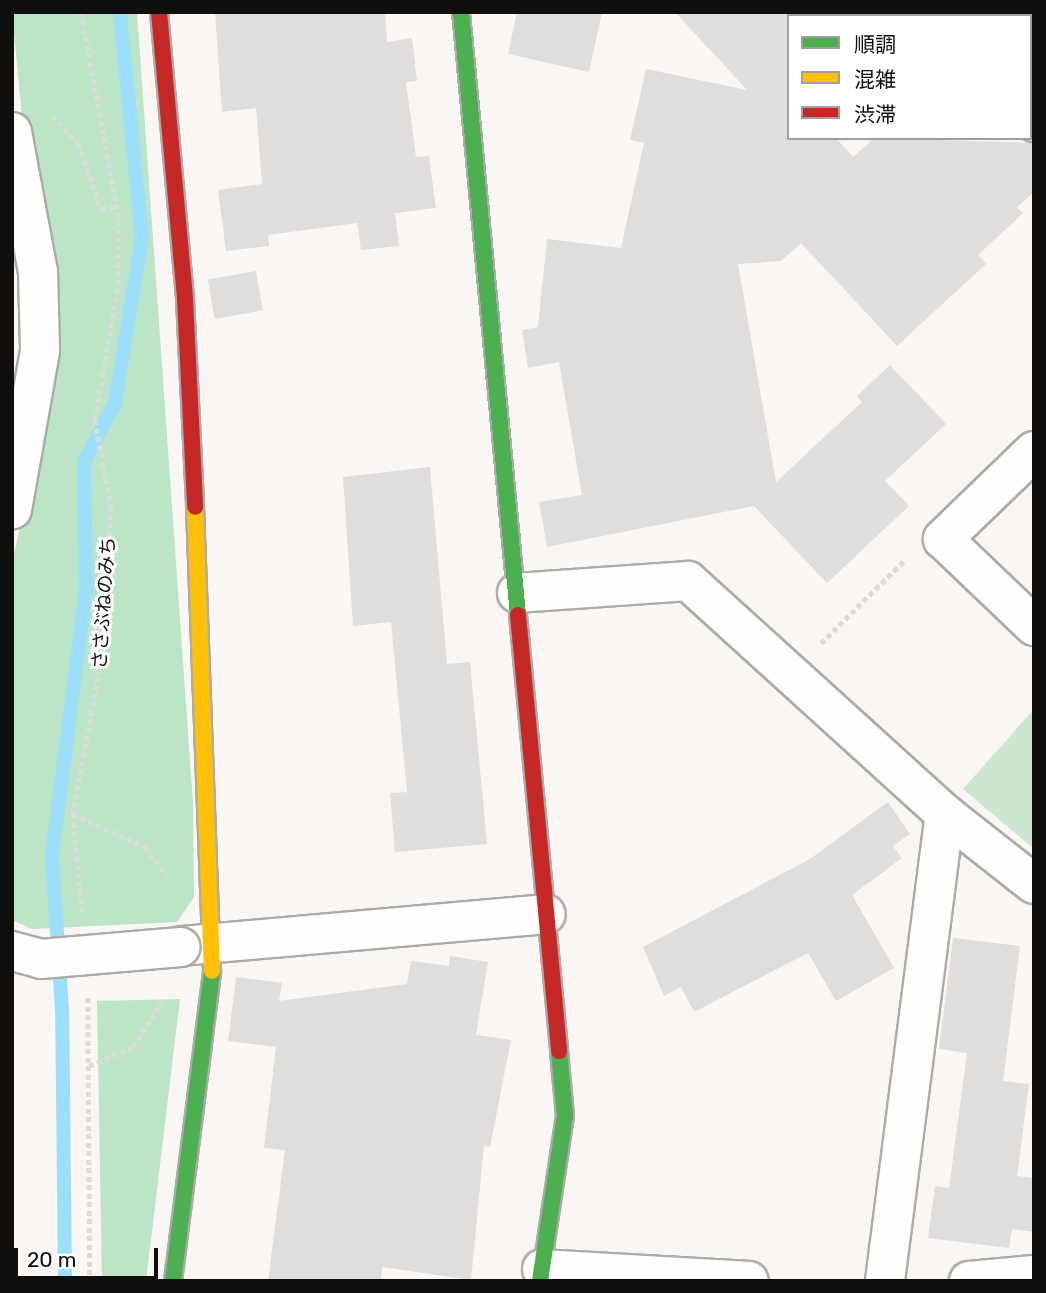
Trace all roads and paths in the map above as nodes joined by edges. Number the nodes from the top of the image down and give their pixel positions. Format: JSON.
{"nodes":[{"id":1,"x":81,"y":12,"type":"edge"},
{"id":2,"x":159,"y":12,"type":"edge"},
{"id":3,"x":461,"y":12,"type":"edge"},
{"id":4,"x":46,"y":116,"type":"dead end"},
{"id":5,"x":12,"y":132,"type":"edge"},
{"id":6,"x":118,"y":206,"type":"junction"},
{"id":7,"x":1034,"y":451,"type":"edge"},
{"id":8,"x":12,"y":510,"type":"edge"},
{"id":9,"x":943,"y":539,"type":"junction"},
{"id":10,"x":517,"y":593,"type":"junction"},
{"id":11,"x":848,"y":616,"type":"dead end"},
{"id":12,"x":1034,"y":626,"type":"edge"},
{"id":13,"x":74,"y":814,"type":"junction"},
{"id":14,"x":945,"y":814,"type":"junction"},
{"id":15,"x":1034,"y":884,"type":"edge"},
{"id":16,"x":175,"y":887,"type":"dead end"},
{"id":17,"x":546,"y":914,"type":"junction"},
{"id":18,"x":82,"y":918,"type":"dead end"},
{"id":19,"x":198,"y":945,"type":"junction"},
{"id":20,"x":12,"y":951,"type":"edge"},
{"id":21,"x":88,"y":994,"type":"dead end"},
{"id":22,"x":166,"y":995,"type":"dead end"},
{"id":23,"x":89,"y":1066,"type":"junction"},
{"id":24,"x":541,"y":1275,"type":"edge"},
{"id":25,"x":1034,"y":1275,"type":"edge"},
{"id":26,"x":90,"y":1281,"type":"edge"},
{"id":27,"x":173,"y":1281,"type":"edge"},
{"id":28,"x":749,"y":1281,"type":"edge"},
{"id":29,"x":885,"y":1281,"type":"edge"},
{"id":30,"x":969,"y":1281,"type":"edge"}],
"edges":[{"from":1,"to":6,"type":"path","name":"ささぶねのみち"},
{"from":2,"to":19,"type":"street"},
{"from":3,"to":10,"type":"street"},
{"from":4,"to":6,"type":"path"},
{"from":5,"to":8,"type":"street"},
{"from":6,"to":13,"type":"path","name":"ささぶねのみち"},
{"from":7,"to":9,"type":"street"},
{"from":9,"to":11,"type":"path"},
{"from":9,"to":12,"type":"street"},
{"from":10,"to":14,"type":"street"},
{"from":10,"to":17,"type":"street"},
{"from":13,"to":16,"type":"path"},
{"from":13,"to":18,"type":"path","name":"ささぶねのみち"},
{"from":14,"to":15,"type":"street"},
{"from":14,"to":29,"type":"street"},
{"from":17,"to":19,"type":"street"},
{"from":17,"to":24,"type":"street"},
{"from":19,"to":20,"type":"street","bridge":true},
{"from":19,"to":27,"type":"street"},
{"from":21,"to":23,"type":"path"},
{"from":22,"to":23,"type":"path"},
{"from":23,"to":26,"type":"path"},
{"from":24,"to":28,"type":"street"},
{"from":25,"to":30,"type":"street"}]}
